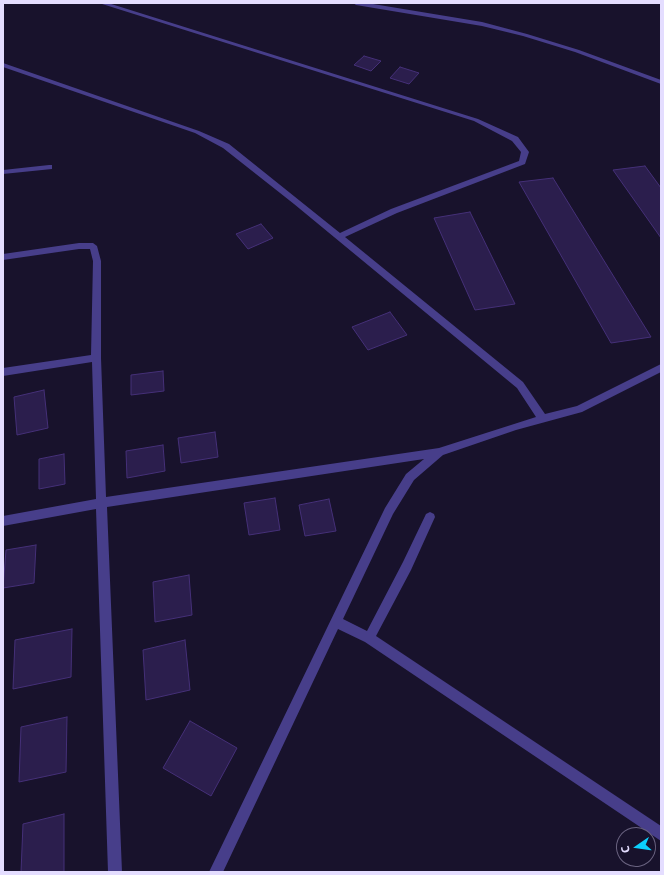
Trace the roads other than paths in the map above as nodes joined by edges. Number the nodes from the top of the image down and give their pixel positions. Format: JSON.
{"nodes":[{"id":1,"x":102,"y":3,"type":"edge"},
{"id":2,"x":356,"y":3,"type":"edge"},
{"id":3,"x":3,"y":65,"type":"edge"},
{"id":4,"x":661,"y":82,"type":"edge"},
{"id":5,"x":49,"y":167,"type":"dead end"},
{"id":6,"x":3,"y":172,"type":"edge"},
{"id":7,"x":339,"y":237,"type":"junction"},
{"id":8,"x":3,"y":257,"type":"edge"},
{"id":9,"x":96,"y":358,"type":"junction"},
{"id":10,"x":661,"y":368,"type":"edge"},
{"id":11,"x":3,"y":372,"type":"edge"},
{"id":12,"x":543,"y":419,"type":"junction"},
{"id":13,"x":439,"y":452,"type":"junction"},
{"id":14,"x":101,"y":503,"type":"junction"},
{"id":15,"x":430,"y":516,"type":"dead end"},
{"id":16,"x":3,"y":521,"type":"edge"},
{"id":17,"x":336,"y":622,"type":"junction"},
{"id":18,"x":369,"y":638,"type":"junction"},
{"id":19,"x":661,"y":834,"type":"edge"},
{"id":20,"x":115,"y":872,"type":"edge"},
{"id":21,"x":216,"y":872,"type":"edge"}],
"edges":[{"from":1,"to":7,"type":"street"},
{"from":2,"to":4,"type":"street"},
{"from":3,"to":7,"type":"street"},
{"from":5,"to":6,"type":"street"},
{"from":7,"to":12,"type":"street"},
{"from":8,"to":9,"type":"street"},
{"from":9,"to":11,"type":"street"},
{"from":9,"to":14,"type":"street"},
{"from":10,"to":12,"type":"street"},
{"from":12,"to":13,"type":"street"},
{"from":13,"to":14,"type":"street"},
{"from":13,"to":17,"type":"street"},
{"from":14,"to":16,"type":"street"},
{"from":14,"to":20,"type":"street"},
{"from":15,"to":18,"type":"street"},
{"from":17,"to":18,"type":"street"},
{"from":17,"to":21,"type":"street"},
{"from":18,"to":19,"type":"street"}]}
